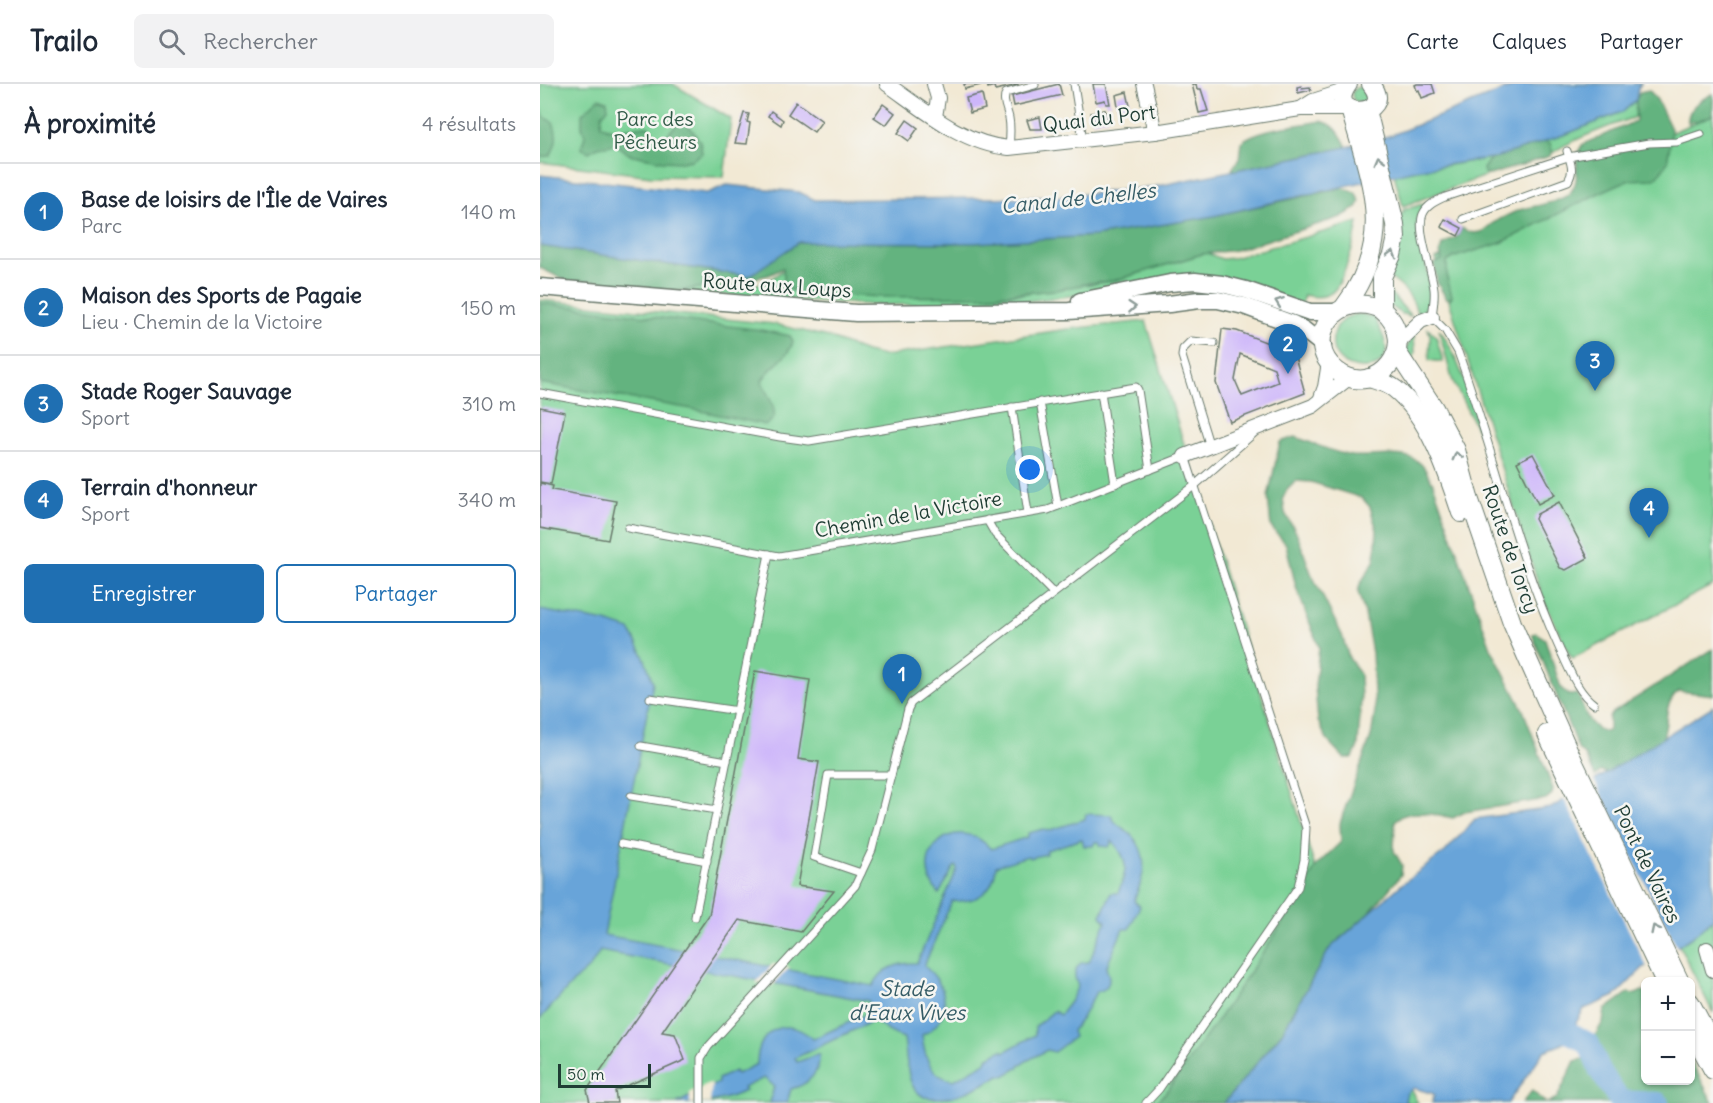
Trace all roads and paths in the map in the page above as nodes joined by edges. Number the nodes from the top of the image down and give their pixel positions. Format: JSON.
{"nodes":[{"id":1,"x":886,"y":84,"type":"edge"},
{"id":2,"x":934,"y":84,"type":"edge"},
{"id":3,"x":1074,"y":84,"type":"edge"},
{"id":4,"x":1144,"y":84,"type":"edge"},
{"id":5,"x":1035,"y":85,"type":"edge"},
{"id":6,"x":1347,"y":86,"type":"edge"},
{"id":7,"x":1376,"y":87,"type":"edge"},
{"id":8,"x":1300,"y":109,"type":"junction"},
{"id":9,"x":1359,"y":110,"type":"junction"},
{"id":10,"x":935,"y":117,"type":"junction"},
{"id":11,"x":1155,"y":132,"type":"junction"},
{"id":12,"x":1701,"y":134,"type":"dead end"},
{"id":13,"x":1083,"y":140,"type":"junction"},
{"id":14,"x":1010,"y":148,"type":"junction"},
{"id":15,"x":1568,"y":154,"type":"junction"},
{"id":16,"x":1381,"y":192,"type":"junction"},
{"id":17,"x":1463,"y":219,"type":"dead end"},
{"id":18,"x":540,"y":287,"type":"edge"},
{"id":19,"x":1340,"y":309,"type":"junction"},
{"id":20,"x":1011,"y":311,"type":"junction"},
{"id":21,"x":1387,"y":315,"type":"junction"},
{"id":22,"x":1427,"y":319,"type":"junction"},
{"id":23,"x":1214,"y":342,"type":"dead end"},
{"id":24,"x":1397,"y":348,"type":"junction"},
{"id":25,"x":1326,"y":354,"type":"junction"},
{"id":26,"x":1350,"y":377,"type":"junction"},
{"id":27,"x":1369,"y":378,"type":"junction"},
{"id":28,"x":1101,"y":392,"type":"junction"},
{"id":29,"x":540,"y":393,"type":"edge"},
{"id":30,"x":1320,"y":400,"type":"junction"},
{"id":31,"x":1040,"y":402,"type":"junction"},
{"id":32,"x":1012,"y":407,"type":"junction"},
{"id":33,"x":1261,"y":427,"type":"junction"},
{"id":34,"x":1210,"y":447,"type":"junction"},
{"id":35,"x":1185,"y":456,"type":"junction"},
{"id":36,"x":1150,"y":470,"type":"junction"},
{"id":37,"x":1115,"y":484,"type":"junction"},
{"id":38,"x":1194,"y":486,"type":"junction"},
{"id":39,"x":1058,"y":506,"type":"junction"},
{"id":40,"x":1028,"y":513,"type":"junction"},
{"id":41,"x":987,"y":520,"type":"junction"},
{"id":42,"x":628,"y":528,"type":"dead end"},
{"id":43,"x":769,"y":554,"type":"junction"},
{"id":44,"x":1053,"y":593,"type":"junction"},
{"id":45,"x":650,"y":698,"type":"dead end"},
{"id":46,"x":1594,"y":704,"type":"dead end"},
{"id":47,"x":738,"y":711,"type":"junction"},
{"id":48,"x":640,"y":746,"type":"dead end"},
{"id":49,"x":728,"y":761,"type":"junction"},
{"id":50,"x":1569,"y":768,"type":"junction"},
{"id":51,"x":891,"y":775,"type":"junction"},
{"id":52,"x":631,"y":796,"type":"dead end"},
{"id":53,"x":717,"y":810,"type":"junction"},
{"id":54,"x":621,"y":844,"type":"dead end"},
{"id":55,"x":707,"y":861,"type":"junction"},
{"id":56,"x":861,"y":873,"type":"junction"},
{"id":57,"x":695,"y":917,"type":"dead end"},
{"id":58,"x":1707,"y":949,"type":"dead end"},
{"id":59,"x":1713,"y":970,"type":"edge"},
{"id":60,"x":1663,"y":977,"type":"edge"},
{"id":61,"x":1678,"y":977,"type":"edge"},
{"id":62,"x":1695,"y":1011,"type":"edge"},
{"id":63,"x":1691,"y":1031,"type":"edge"},
{"id":64,"x":1713,"y":1045,"type":"edge"},
{"id":65,"x":1713,"y":1070,"type":"edge"},
{"id":66,"x":700,"y":1103,"type":"edge"},
{"id":67,"x":1146,"y":1103,"type":"edge"}],
"edges":[{"from":1,"to":10,"type":"street","name":"Quai du Port"},
{"from":2,"to":10,"type":"street"},
{"from":3,"to":13,"type":"lane"},
{"from":4,"to":11,"type":"street"},
{"from":5,"to":14,"type":"lane"},
{"from":6,"to":8,"type":"street","name":"Quai du Port"},
{"from":6,"to":9,"type":"main road"},
{"from":7,"to":9,"type":"main road"},
{"from":8,"to":9,"type":"street","name":"Quai du Port"},
{"from":8,"to":11,"type":"street","name":"Quai du Port"},
{"from":9,"to":16,"type":"main road"},
{"from":10,"to":14,"type":"street","name":"Quai du Port"},
{"from":11,"to":13,"type":"street","name":"Quai du Port"},
{"from":12,"to":15,"type":"lane"},
{"from":13,"to":14,"type":"street","name":"Quai du Port"},
{"from":15,"to":17,"type":"lane"},
{"from":15,"to":22,"type":"lane"},
{"from":16,"to":19,"type":"main road"},
{"from":21,"to":16,"type":"main road","one_way":true},
{"from":18,"to":20,"type":"street","name":"Route aux Loups"},
{"from":19,"to":20,"type":"street","one_way":true},
{"from":19,"to":21,"type":"main road"},
{"from":19,"to":25,"type":"main road"},
{"from":20,"to":25,"type":"street","one_way":true},
{"from":21,"to":22,"type":"street"},
{"from":21,"to":24,"type":"main road"},
{"from":22,"to":24,"type":"street"},
{"from":22,"to":46,"type":"lane"},
{"from":23,"to":34,"type":"lane"},
{"from":24,"to":27,"type":"main road"},
{"from":50,"to":24,"type":"main road","name":"Route de Torcy","one_way":true},
{"from":25,"to":26,"type":"main road"},
{"from":25,"to":30,"type":"street"},
{"from":26,"to":27,"type":"main road"},
{"from":26,"to":30,"type":"street","name":"Chemin de la Victoire"},
{"from":27,"to":50,"type":"main road","name":"Route de Torcy"},
{"from":28,"to":31,"type":"lane"},
{"from":28,"to":36,"type":"lane"},
{"from":28,"to":37,"type":"lane"},
{"from":29,"to":32,"type":"lane"},
{"from":30,"to":33,"type":"street","name":"Chemin de la Victoire"},
{"from":31,"to":32,"type":"lane"},
{"from":31,"to":39,"type":"lane"},
{"from":32,"to":40,"type":"lane"},
{"from":33,"to":34,"type":"street","name":"Chemin de la Victoire"},
{"from":33,"to":38,"type":"lane"},
{"from":34,"to":35,"type":"street","name":"Chemin de la Victoire"},
{"from":35,"to":36,"type":"lane","name":"Chemin de la Victoire"},
{"from":35,"to":38,"type":"lane"},
{"from":36,"to":37,"type":"lane","name":"Chemin de la Victoire"},
{"from":37,"to":39,"type":"lane","name":"Chemin de la Victoire"},
{"from":38,"to":44,"type":"lane"},
{"from":38,"to":67,"type":"lane"},
{"from":39,"to":40,"type":"lane","name":"Chemin de la Victoire"},
{"from":40,"to":41,"type":"lane","name":"Chemin de la Victoire"},
{"from":41,"to":43,"type":"lane","name":"Chemin de la Victoire"},
{"from":41,"to":44,"type":"lane"},
{"from":42,"to":43,"type":"lane","name":"Chemin de la Victoire"},
{"from":43,"to":47,"type":"lane"},
{"from":44,"to":51,"type":"lane"},
{"from":45,"to":47,"type":"lane"},
{"from":47,"to":49,"type":"lane"},
{"from":48,"to":49,"type":"lane"},
{"from":49,"to":53,"type":"lane"},
{"from":50,"to":60,"type":"main road","name":"Pont de Vaires"},
{"from":61,"to":50,"type":"main road","name":"Pont de Vaires","one_way":true},
{"from":51,"to":56,"type":"lane"},
{"from":51,"to":56,"type":"lane"},
{"from":52,"to":53,"type":"lane"},
{"from":53,"to":55,"type":"lane"},
{"from":54,"to":55,"type":"lane"},
{"from":55,"to":57,"type":"lane"},
{"from":56,"to":66,"type":"lane"},
{"from":58,"to":59,"type":"street"},
{"from":62,"to":64,"type":"main road"},
{"from":63,"to":65,"type":"main road"}]}
